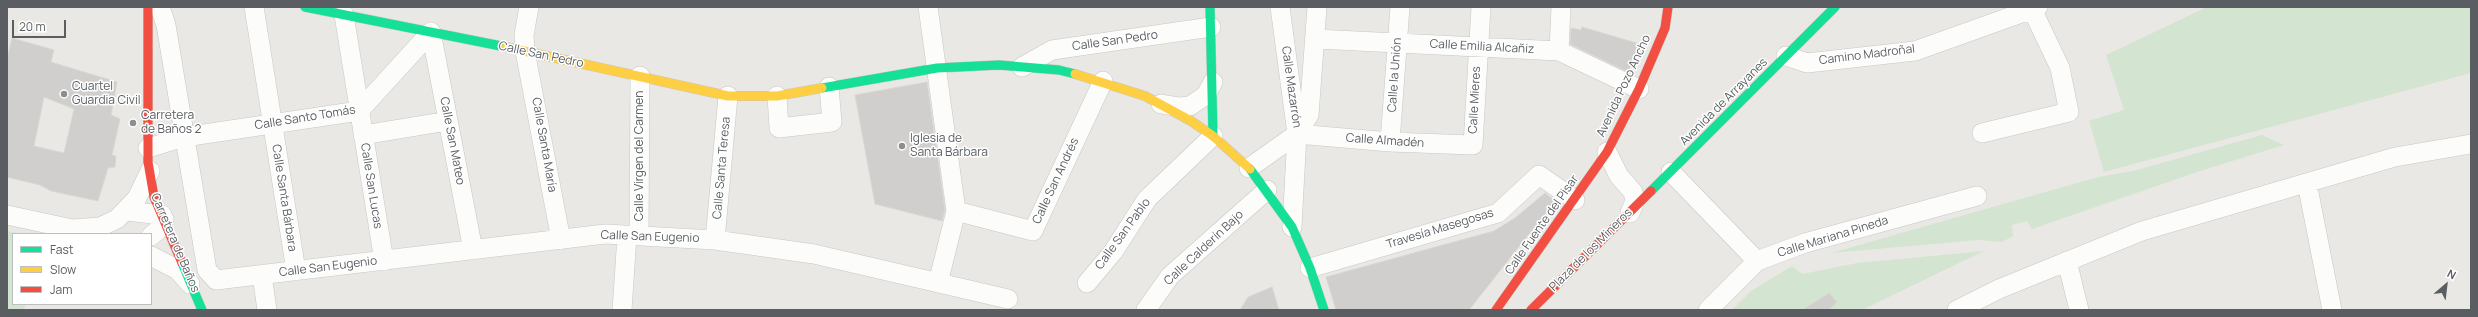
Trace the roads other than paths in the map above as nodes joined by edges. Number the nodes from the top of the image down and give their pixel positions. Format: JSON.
{"nodes":[{"id":1,"x":148,"y":7,"type":"edge"},
{"id":2,"x":160,"y":7,"type":"edge"},
{"id":3,"x":254,"y":7,"type":"edge"},
{"id":4,"x":306,"y":7,"type":"edge"},
{"id":5,"x":529,"y":7,"type":"edge"},
{"id":6,"x":928,"y":7,"type":"edge"},
{"id":7,"x":1210,"y":7,"type":"edge"},
{"id":8,"x":1280,"y":7,"type":"edge"},
{"id":9,"x":1317,"y":7,"type":"edge"},
{"id":10,"x":1400,"y":7,"type":"edge"},
{"id":11,"x":1481,"y":7,"type":"edge"},
{"id":12,"x":1561,"y":7,"type":"edge"},
{"id":13,"x":1668,"y":7,"type":"edge"},
{"id":14,"x":1835,"y":7,"type":"edge"},
{"id":15,"x":2035,"y":8,"type":"edge"},
{"id":16,"x":344,"y":15,"type":"junction"},
{"id":17,"x":1211,"y":26,"type":"junction"},
{"id":18,"x":431,"y":32,"type":"junction"},
{"id":19,"x":1316,"y":39,"type":"junction"},
{"id":20,"x":1398,"y":43,"type":"junction"},
{"id":21,"x":1479,"y":48,"type":"junction"},
{"id":22,"x":525,"y":51,"type":"junction"},
{"id":23,"x":1559,"y":51,"type":"junction"},
{"id":24,"x":1786,"y":56,"type":"junction"},
{"id":25,"x":1022,"y":67,"type":"junction"},
{"id":26,"x":937,"y":68,"type":"junction"},
{"id":27,"x":640,"y":76,"type":"junction"},
{"id":28,"x":1103,"y":81,"type":"junction"},
{"id":29,"x":1213,"y":82,"type":"junction"},
{"id":30,"x":829,"y":87,"type":"junction"},
{"id":31,"x":1639,"y":88,"type":"junction"},
{"id":32,"x":728,"y":96,"type":"junction"},
{"id":33,"x":777,"y":96,"type":"junction"},
{"id":34,"x":1161,"y":104,"type":"junction"},
{"id":35,"x":359,"y":111,"type":"junction"},
{"id":36,"x":448,"y":121,"type":"junction"},
{"id":37,"x":272,"y":124,"type":"junction"},
{"id":38,"x":1982,"y":133,"type":"dead end"},
{"id":39,"x":1297,"y":134,"type":"junction"},
{"id":40,"x":363,"y":135,"type":"junction"},
{"id":41,"x":1213,"y":136,"type":"junction"},
{"id":42,"x":184,"y":137,"type":"junction"},
{"id":43,"x":1390,"y":142,"type":"junction"},
{"id":44,"x":2471,"y":144,"type":"edge"},
{"id":45,"x":1473,"y":145,"type":"joint"},
{"id":46,"x":148,"y":148,"type":"junction"},
{"id":47,"x":1607,"y":152,"type":"junction"},
{"id":48,"x":1249,"y":168,"type":"junction"},
{"id":49,"x":150,"y":171,"type":"junction"},
{"id":50,"x":1671,"y":172,"type":"junction"},
{"id":51,"x":2307,"y":183,"type":"junction"},
{"id":52,"x":1627,"y":185,"type":"junction"},
{"id":53,"x":1267,"y":190,"type":"junction"},
{"id":54,"x":1580,"y":193,"type":"junction"},
{"id":55,"x":1977,"y":196,"type":"dead end"},
{"id":56,"x":127,"y":211,"type":"junction"},
{"id":57,"x":956,"y":211,"type":"junction"},
{"id":58,"x":1630,"y":213,"type":"junction"},
{"id":59,"x":7,"y":215,"type":"edge"},
{"id":60,"x":163,"y":217,"type":"junction"},
{"id":61,"x":1292,"y":227,"type":"junction"},
{"id":62,"x":78,"y":231,"type":"edge"},
{"id":63,"x":152,"y":235,"type":"edge"},
{"id":64,"x":633,"y":236,"type":"junction"},
{"id":65,"x":561,"y":240,"type":"junction"},
{"id":66,"x":715,"y":240,"type":"junction"},
{"id":67,"x":473,"y":250,"type":"junction"},
{"id":68,"x":152,"y":257,"type":"edge"},
{"id":69,"x":384,"y":261,"type":"junction"},
{"id":70,"x":1757,"y":261,"type":"junction"},
{"id":71,"x":2067,"y":261,"type":"junction"},
{"id":72,"x":1310,"y":268,"type":"junction"},
{"id":73,"x":296,"y":271,"type":"junction"},
{"id":74,"x":262,"y":275,"type":"junction"},
{"id":75,"x":938,"y":283,"type":"junction"},
{"id":76,"x":1087,"y":283,"type":"dead end"},
{"id":77,"x":196,"y":293,"type":"junction"},
{"id":78,"x":1008,"y":299,"type":"dead end"},
{"id":79,"x":202,"y":310,"type":"edge"},
{"id":80,"x":267,"y":310,"type":"edge"},
{"id":81,"x":622,"y":310,"type":"edge"},
{"id":82,"x":1146,"y":310,"type":"edge"},
{"id":83,"x":1324,"y":310,"type":"edge"},
{"id":84,"x":1496,"y":310,"type":"edge"},
{"id":85,"x":1531,"y":310,"type":"edge"},
{"id":86,"x":1708,"y":310,"type":"edge"},
{"id":87,"x":1956,"y":310,"type":"edge"},
{"id":88,"x":2079,"y":310,"type":"edge"},
{"id":89,"x":2332,"y":310,"type":"edge"}],
"edges":[{"from":1,"to":46,"type":"street","name":"Carretera de Baños"},
{"from":2,"to":42,"type":"street"},
{"from":3,"to":37,"type":"street","name":"Calle Santa Bárbara"},
{"from":4,"to":16,"type":"street","name":"Calle San Pedro"},
{"from":5,"to":22,"type":"street","name":"Calle Santa María"},
{"from":6,"to":26,"type":"street"},
{"from":7,"to":17,"type":"street"},
{"from":8,"to":39,"type":"street","name":"Calle Mazarrón"},
{"from":9,"to":19,"type":"street","name":"Calle Mazarrón"},
{"from":10,"to":20,"type":"street","name":"Calle la Unión"},
{"from":11,"to":21,"type":"street","name":"Calle Mieres"},
{"from":12,"to":23,"type":"street"},
{"from":13,"to":31,"type":"street","name":"Avenida Pozo Ancho"},
{"from":14,"to":24,"type":"street","name":"Avenida de Arrayanes"},
{"from":15,"to":24,"type":"street","name":"Camino Madroñal"},
{"from":15,"to":38,"type":"street"},
{"from":16,"to":18,"type":"street","name":"Calle San Pedro"},
{"from":16,"to":35,"type":"street","name":"Calle San Lucas"},
{"from":17,"to":25,"type":"street","name":"Calle San Pedro"},
{"from":17,"to":29,"type":"street"},
{"from":18,"to":22,"type":"street","name":"Calle San Pedro"},
{"from":18,"to":35,"type":"street","name":"Calle Santo Tomás"},
{"from":18,"to":36,"type":"street","name":"Calle San Mateo"},
{"from":19,"to":20,"type":"street","name":"Calle Emilia Alcañiz"},
{"from":19,"to":39,"type":"street","name":"Calle Mazarrón"},
{"from":20,"to":21,"type":"street","name":"Calle Emilia Alcañiz"},
{"from":20,"to":43,"type":"street","name":"Calle la Unión"},
{"from":21,"to":23,"type":"street","name":"Calle Emilia Alcañiz"},
{"from":21,"to":45,"type":"street","name":"Calle Mieres"},
{"from":22,"to":27,"type":"street","name":"Calle San Pedro"},
{"from":22,"to":65,"type":"street","name":"Calle Santa María"},
{"from":23,"to":31,"type":"street","name":"Calle Emilia Alcañiz"},
{"from":24,"to":50,"type":"street","name":"Avenida de Arrayanes"},
{"from":25,"to":26,"type":"street","name":"Calle San Pedro"},
{"from":25,"to":28,"type":"street","name":"Calle San Pedro"},
{"from":26,"to":30,"type":"street","name":"Calle San Pedro"},
{"from":26,"to":57,"type":"street"},
{"from":27,"to":32,"type":"street","name":"Calle San Pedro"},
{"from":27,"to":64,"type":"street","name":"Calle Virgen del Carmen"},
{"from":28,"to":34,"type":"street","name":"Calle San Pedro"},
{"from":28,"to":57,"type":"street","name":"Calle San Andrés"},
{"from":29,"to":34,"type":"street"},
{"from":29,"to":41,"type":"street"},
{"from":30,"to":33,"type":"street","name":"Calle San Pedro"},
{"from":30,"to":33,"type":"street"},
{"from":31,"to":47,"type":"street","name":"Avenida Pozo Ancho"},
{"from":32,"to":33,"type":"street","name":"Calle San Pedro"},
{"from":32,"to":66,"type":"street","name":"Calle Santa Teresa"},
{"from":34,"to":41,"type":"street","name":"Calle San Pedro"},
{"from":35,"to":37,"type":"street","name":"Calle Santo Tomás"},
{"from":35,"to":40,"type":"street","name":"Calle San Lucas"},
{"from":36,"to":40,"type":"street"},
{"from":36,"to":67,"type":"street","name":"Calle San Mateo"},
{"from":37,"to":42,"type":"street","name":"Calle Santo Tomás"},
{"from":37,"to":73,"type":"street","name":"Calle Santa Bárbara"},
{"from":39,"to":43,"type":"street","name":"Calle Almadén"},
{"from":39,"to":48,"type":"street"},
{"from":39,"to":61,"type":"street"},
{"from":40,"to":69,"type":"street","name":"Calle San Lucas"},
{"from":41,"to":48,"type":"street","name":"Calle San Pedro"},
{"from":41,"to":76,"type":"street","name":"Calle San Pablo"},
{"from":42,"to":46,"type":"street","name":"Calle Santo Tomás"},
{"from":42,"to":74,"type":"street","name":"Calle San Eugenio"},
{"from":43,"to":45,"type":"street","name":"Calle Almadén"},
{"from":44,"to":51,"type":"street"},
{"from":46,"to":49,"type":"street","name":"Carretera de Baños"},
{"from":47,"to":52,"type":"street","name":"Plaza de los Mineros"},
{"from":47,"to":54,"type":"street","name":"Calle Fuente del Pisar"},
{"from":48,"to":53,"type":"street","name":"Calle San Pedro"},
{"from":49,"to":56,"type":"street"},
{"from":49,"to":60,"type":"street","name":"Carretera de Baños"},
{"from":50,"to":58,"type":"street","name":"Avenida de Arrayanes"},
{"from":50,"to":70,"type":"street"},
{"from":51,"to":71,"type":"street"},
{"from":51,"to":89,"type":"street"},
{"from":52,"to":54,"type":"street"},
{"from":52,"to":58,"type":"street","name":"Plaza de los Mineros"},
{"from":53,"to":61,"type":"street","name":"Calle San Pedro"},
{"from":53,"to":82,"type":"street","name":"Calle Calderín Bajo"},
{"from":54,"to":72,"type":"street","name":"Travesía Masegosas"},
{"from":54,"to":84,"type":"street","name":"Calle Fuente del Pisar"},
{"from":55,"to":70,"type":"street","name":"Calle Mariana Pineda"},
{"from":56,"to":60,"type":"street"},
{"from":56,"to":62,"type":"street"},
{"from":57,"to":75,"type":"street"},
{"from":58,"to":85,"type":"street","name":"Plaza de los Mineros"},
{"from":59,"to":62,"type":"street"},
{"from":60,"to":63,"type":"street"},
{"from":60,"to":77,"type":"street","name":"Carretera de Baños"},
{"from":61,"to":72,"type":"street","name":"Calle San Pedro"},
{"from":64,"to":65,"type":"street","name":"Calle San Eugenio"},
{"from":64,"to":66,"type":"street","name":"Calle San Eugenio"},
{"from":64,"to":81,"type":"street","name":"Calle Virgen del Carmen"},
{"from":65,"to":67,"type":"street","name":"Calle San Eugenio"},
{"from":66,"to":75,"type":"street","name":"Calle San Eugenio"},
{"from":67,"to":69,"type":"street","name":"Calle San Eugenio"},
{"from":68,"to":77,"type":"street"},
{"from":69,"to":73,"type":"street","name":"Calle San Eugenio"},
{"from":70,"to":86,"type":"street","name":"Calle Mariana Pineda"},
{"from":71,"to":87,"type":"street"},
{"from":71,"to":88,"type":"street"},
{"from":72,"to":83,"type":"street","name":"Calle San Pedro"},
{"from":73,"to":74,"type":"street","name":"Calle San Eugenio"},
{"from":74,"to":80,"type":"street"},
{"from":75,"to":78,"type":"street","name":"Calle San Eugenio"},
{"from":77,"to":79,"type":"street","name":"Carretera de Baños"}]}
